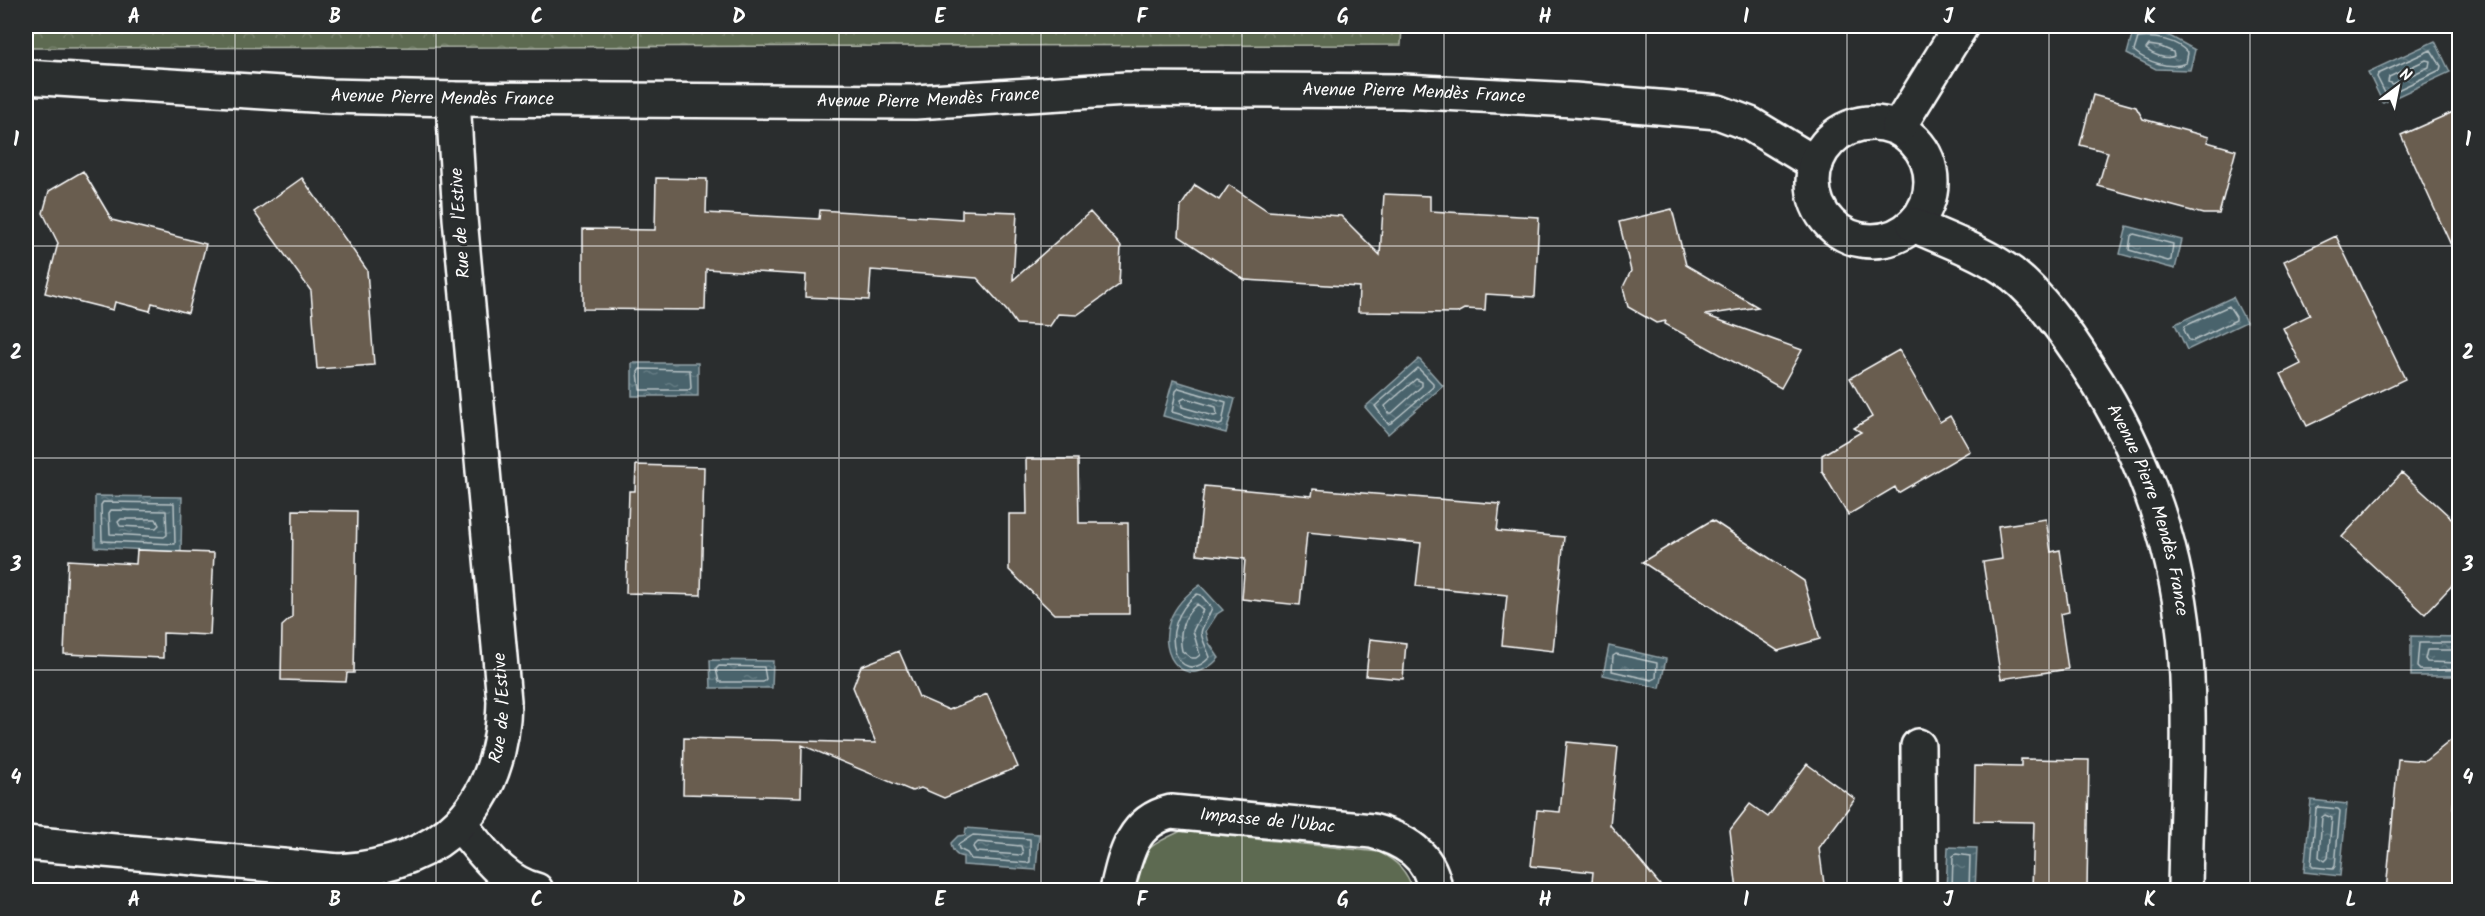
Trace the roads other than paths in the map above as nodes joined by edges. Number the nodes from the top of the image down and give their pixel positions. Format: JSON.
{"nodes":[{"id":1,"x":1962,"y":26,"type":"edge"},
{"id":2,"x":26,"y":77,"type":"edge"},
{"id":3,"x":453,"y":99,"type":"junction"},
{"id":4,"x":1898,"y":128,"type":"junction"},
{"id":5,"x":1816,"y":164,"type":"junction"},
{"id":6,"x":1914,"y":225,"type":"junction"},
{"id":7,"x":1918,"y":746,"type":"dead end"},
{"id":8,"x":460,"y":825,"type":"junction"},
{"id":9,"x":26,"y":843,"type":"edge"},
{"id":10,"x":536,"y":891,"type":"edge"},
{"id":11,"x":1117,"y":891,"type":"edge"},
{"id":12,"x":1435,"y":891,"type":"edge"},
{"id":13,"x":1919,"y":891,"type":"edge"},
{"id":14,"x":2185,"y":891,"type":"edge"}],
"edges":[{"from":1,"to":4,"type":"street"},
{"from":2,"to":3,"type":"street","name":"Avenue Pierre Mendès France"},
{"from":3,"to":5,"type":"street","name":"Avenue Pierre Mendès France"},
{"from":3,"to":8,"type":"street","name":"Rue de l'Estive"},
{"from":4,"to":5,"type":"street"},
{"from":4,"to":6,"type":"street"},
{"from":5,"to":6,"type":"street"},
{"from":6,"to":14,"type":"street","name":"Avenue Pierre Mendès France"},
{"from":7,"to":13,"type":"street"},
{"from":8,"to":9,"type":"street","name":"Rue de l'Estive"},
{"from":8,"to":10,"type":"street"},
{"from":11,"to":12,"type":"street","name":"Impasse de l'Ubac"}]}
